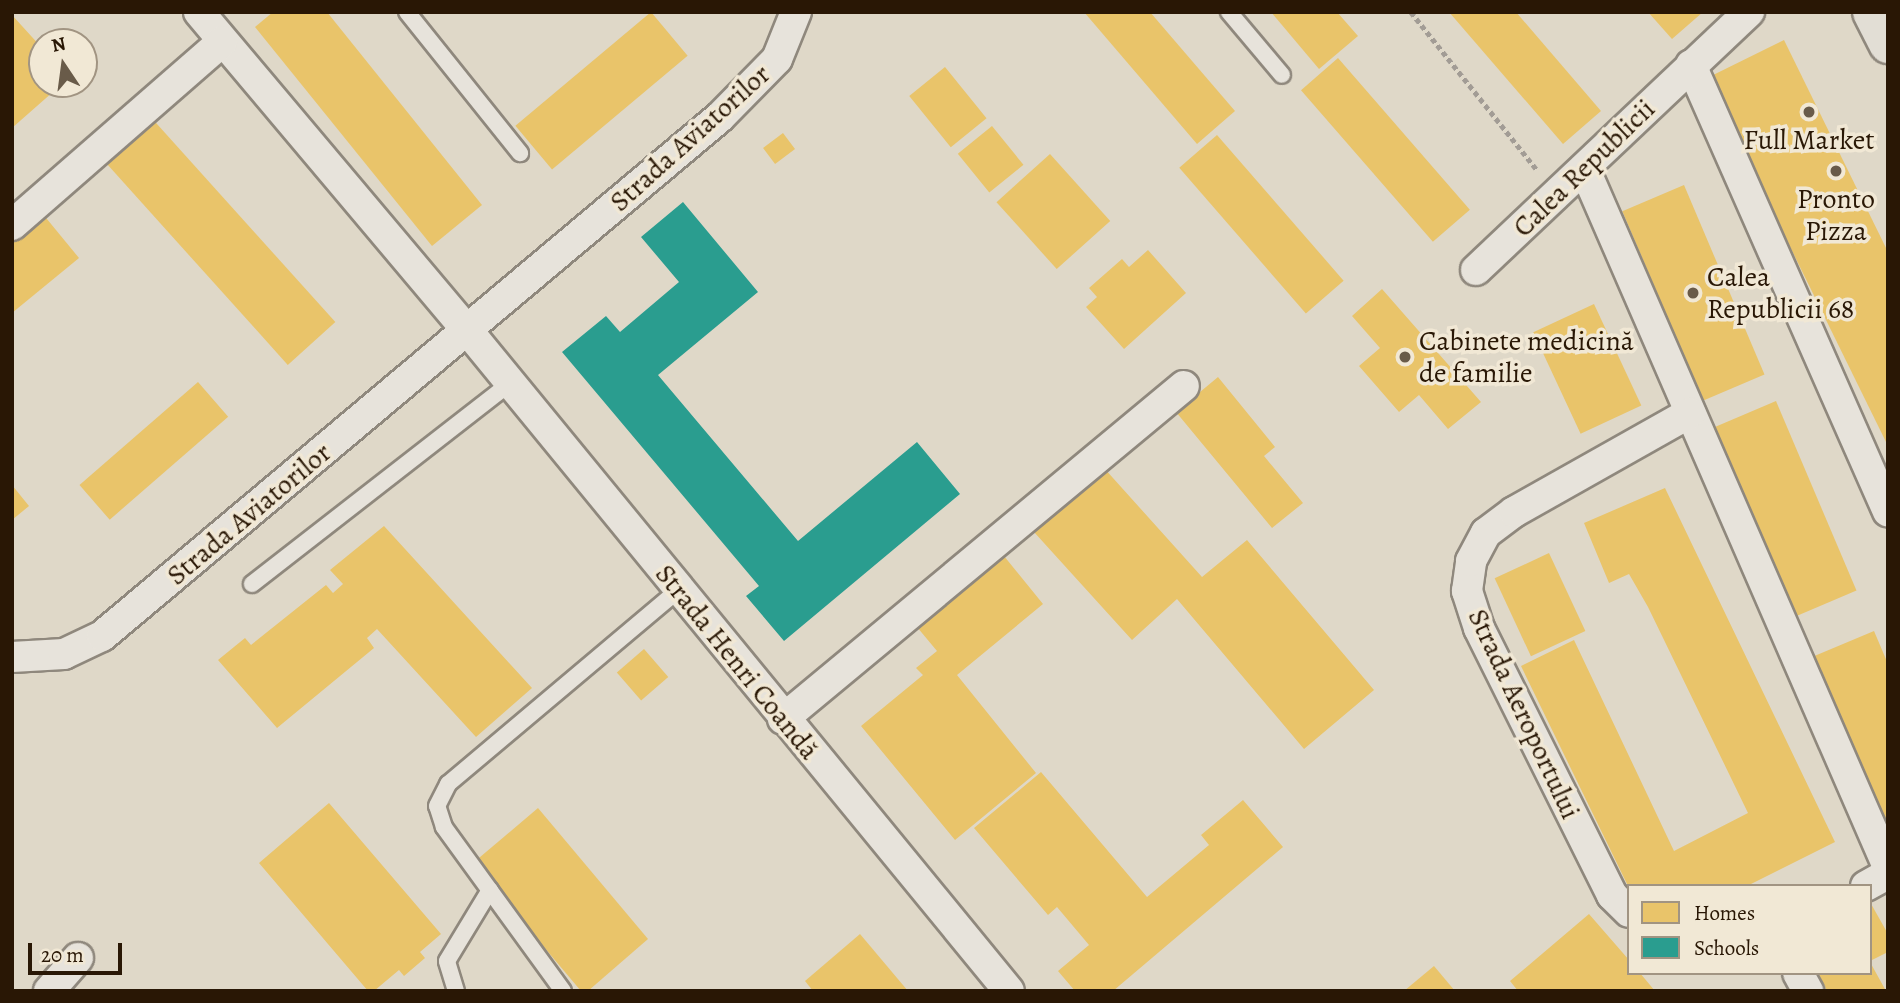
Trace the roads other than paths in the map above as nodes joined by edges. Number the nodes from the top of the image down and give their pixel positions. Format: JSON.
{"nodes":[{"id":1,"x":407,"y":12,"type":"edge"},
{"id":2,"x":796,"y":12,"type":"edge"},
{"id":3,"x":1229,"y":12,"type":"edge"},
{"id":4,"x":1749,"y":12,"type":"edge"},
{"id":5,"x":1872,"y":12,"type":"edge"},
{"id":6,"x":212,"y":22,"type":"edge"},
{"id":7,"x":1888,"y":44,"type":"edge"},
{"id":8,"x":1691,"y":65,"type":"junction"},
{"id":9,"x":1282,"y":75,"type":"dead end"},
{"id":10,"x":520,"y":153,"type":"dead end"},
{"id":11,"x":1585,"y":170,"type":"junction"},
{"id":12,"x":12,"y":225,"type":"edge"},
{"id":13,"x":1476,"y":270,"type":"dead end"},
{"id":14,"x":468,"y":331,"type":"junction"},
{"id":15,"x":510,"y":383,"type":"junction"},
{"id":16,"x":1184,"y":386,"type":"dead end"},
{"id":17,"x":1690,"y":413,"type":"junction"},
{"id":18,"x":1888,"y":511,"type":"edge"},
{"id":19,"x":252,"y":584,"type":"dead end"},
{"id":20,"x":678,"y":590,"type":"junction"},
{"id":21,"x":12,"y":657,"type":"edge"},
{"id":22,"x":783,"y":719,"type":"junction"},
{"id":23,"x":1888,"y":867,"type":"edge"},
{"id":24,"x":1888,"y":874,"type":"edge"},
{"id":25,"x":1870,"y":884,"type":"edge"},
{"id":26,"x":490,"y":890,"type":"junction"},
{"id":27,"x":1627,"y":910,"type":"edge"},
{"id":28,"x":78,"y":958,"type":"dead end"},
{"id":29,"x":1799,"y":975,"type":"edge"},
{"id":30,"x":49,"y":991,"type":"edge"},
{"id":31,"x":456,"y":991,"type":"edge"},
{"id":32,"x":563,"y":991,"type":"edge"},
{"id":33,"x":1009,"y":991,"type":"edge"},
{"id":34,"x":1808,"y":991,"type":"edge"}],
"edges":[{"from":1,"to":10,"type":"lane"},
{"from":2,"to":14,"type":"street","name":"Strada Aviatorilor"},
{"from":3,"to":9,"type":"lane"},
{"from":4,"to":8,"type":"street","name":"Calea Republicii"},
{"from":5,"to":7,"type":"main road"},
{"from":6,"to":12,"type":"street"},
{"from":6,"to":14,"type":"street"},
{"from":8,"to":11,"type":"street","name":"Calea Republicii"},
{"from":8,"to":18,"type":"street"},
{"from":11,"to":13,"type":"street","name":"Calea Republicii"},
{"from":11,"to":17,"type":"street"},
{"from":14,"to":15,"type":"street","name":"Strada Henri Coandă"},
{"from":14,"to":21,"type":"street","name":"Strada Aviatorilor"},
{"from":15,"to":19,"type":"lane"},
{"from":15,"to":20,"type":"street","name":"Strada Henri Coandă"},
{"from":16,"to":22,"type":"street"},
{"from":17,"to":23,"type":"street"},
{"from":17,"to":27,"type":"street","name":"Strada Aeroportului"},
{"from":20,"to":22,"type":"street","name":"Strada Henri Coandă"},
{"from":20,"to":26,"type":"lane"},
{"from":22,"to":33,"type":"street","name":"Strada Henri Coandă"},
{"from":24,"to":25,"type":"street"},
{"from":26,"to":31,"type":"lane"},
{"from":26,"to":32,"type":"lane"},
{"from":28,"to":30,"type":"street"},
{"from":29,"to":34,"type":"street"}]}
